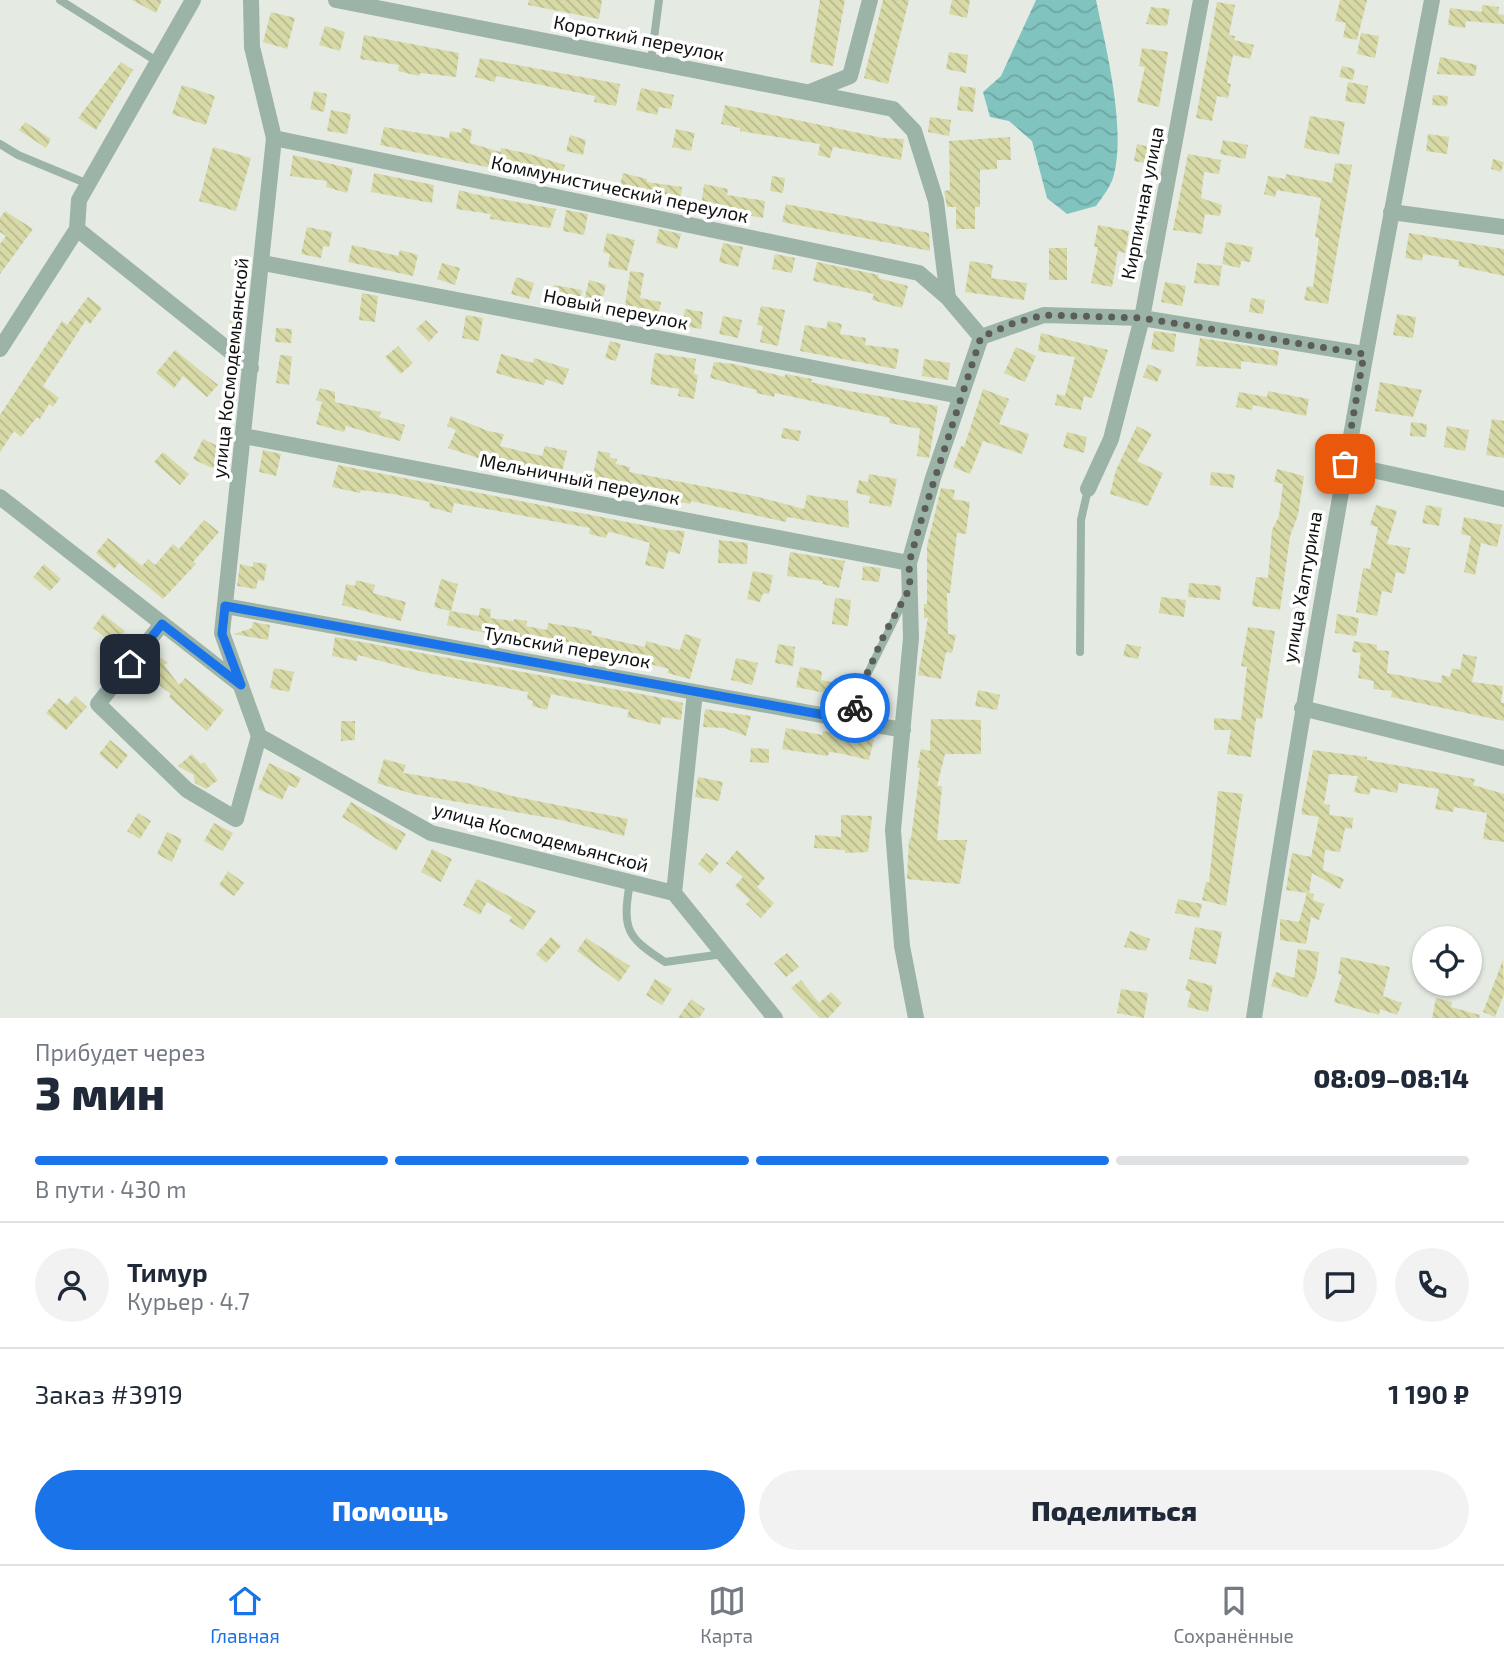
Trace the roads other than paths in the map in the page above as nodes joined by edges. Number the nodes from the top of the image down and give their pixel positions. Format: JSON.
{"nodes":[{"id":1,"x":60,"y":0,"type":"edge"},
{"id":2,"x":193,"y":0,"type":"edge"},
{"id":3,"x":251,"y":0,"type":"edge"},
{"id":4,"x":336,"y":0,"type":"edge"},
{"id":5,"x":659,"y":0,"type":"edge"},
{"id":6,"x":870,"y":0,"type":"edge"},
{"id":7,"x":1202,"y":0,"type":"edge"},
{"id":8,"x":1432,"y":0,"type":"edge"},
{"id":9,"x":651,"y":61,"type":"junction"},
{"id":10,"x":158,"y":62,"type":"junction"},
{"id":11,"x":810,"y":92,"type":"junction"},
{"id":12,"x":274,"y":138,"type":"junction"},
{"id":13,"x":0,"y":144,"type":"edge"},
{"id":14,"x":88,"y":184,"type":"junction"},
{"id":15,"x":1391,"y":212,"type":"junction"},
{"id":16,"x":1504,"y":227,"type":"edge"},
{"id":17,"x":77,"y":229,"type":"junction"},
{"id":18,"x":263,"y":263,"type":"junction"},
{"id":19,"x":948,"y":298,"type":"junction"},
{"id":20,"x":1142,"y":318,"type":"junction"},
{"id":21,"x":981,"y":337,"type":"junction"},
{"id":22,"x":0,"y":349,"type":"edge"},
{"id":23,"x":1364,"y":354,"type":"junction"},
{"id":24,"x":251,"y":368,"type":"junction"},
{"id":25,"x":960,"y":396,"type":"junction"},
{"id":26,"x":244,"y":436,"type":"junction"},
{"id":27,"x":1345,"y":464,"type":"junction"},
{"id":28,"x":1088,"y":489,"type":"joint"},
{"id":29,"x":0,"y":497,"type":"edge"},
{"id":30,"x":1504,"y":499,"type":"edge"},
{"id":31,"x":909,"y":563,"type":"junction"},
{"id":32,"x":910,"y":588,"type":"junction"},
{"id":33,"x":225,"y":606,"type":"junction"},
{"id":34,"x":162,"y":624,"type":"junction"},
{"id":35,"x":1080,"y":652,"type":"dead end"},
{"id":36,"x":241,"y":685,"type":"junction"},
{"id":37,"x":695,"y":692,"type":"junction"},
{"id":38,"x":1302,"y":708,"type":"junction"},
{"id":39,"x":852,"y":720,"type":"junction"},
{"id":40,"x":903,"y":730,"type":"junction"},
{"id":41,"x":259,"y":736,"type":"junction"},
{"id":42,"x":1504,"y":758,"type":"edge"},
{"id":43,"x":630,"y":882,"type":"junction"},
{"id":44,"x":674,"y":893,"type":"junction"},
{"id":45,"x":723,"y":954,"type":"junction"},
{"id":46,"x":775,"y":1018,"type":"edge"},
{"id":47,"x":916,"y":1018,"type":"edge"},
{"id":48,"x":1254,"y":1018,"type":"edge"}],
"edges":[{"from":1,"to":10,"type":"lane"},
{"from":2,"to":10,"type":"street"},
{"from":3,"to":12,"type":"street","name":"улица Космодемьянской"},
{"from":4,"to":9,"type":"street","name":"Короткий переулок"},
{"from":5,"to":9,"type":"lane"},
{"from":6,"to":11,"type":"street"},
{"from":7,"to":20,"type":"street","name":"Кирпичная улица"},
{"from":8,"to":15,"type":"street","name":"улица Халтурина"},
{"from":9,"to":11,"type":"street","name":"Короткий переулок"},
{"from":10,"to":14,"type":"street"},
{"from":11,"to":19,"type":"street","name":"Короткий переулок"},
{"from":12,"to":18,"type":"street","name":"улица Космодемьянской"},
{"from":12,"to":19,"type":"street","name":"Коммунистический переулок"},
{"from":13,"to":14,"type":"lane"},
{"from":14,"to":17,"type":"street"},
{"from":15,"to":16,"type":"street"},
{"from":15,"to":23,"type":"street","name":"улица Халтурина"},
{"from":17,"to":22,"type":"street"},
{"from":17,"to":24,"type":"street"},
{"from":18,"to":24,"type":"street","name":"улица Космодемьянской"},
{"from":18,"to":25,"type":"street","name":"Новый переулок"},
{"from":19,"to":21,"type":"street"},
{"from":20,"to":21,"type":"street"},
{"from":20,"to":23,"type":"street"},
{"from":20,"to":28,"type":"street","name":"Кирпичная улица"},
{"from":21,"to":25,"type":"street"},
{"from":23,"to":27,"type":"street","name":"улица Халтурина"},
{"from":24,"to":26,"type":"street","name":"улица Космодемьянской"},
{"from":25,"to":31,"type":"street"},
{"from":26,"to":31,"type":"street","name":"Мельничный переулок"},
{"from":26,"to":33,"type":"street","name":"улица Космодемьянской"},
{"from":27,"to":30,"type":"street"},
{"from":27,"to":38,"type":"street","name":"улица Халтурина"},
{"from":28,"to":35,"type":"lane"},
{"from":29,"to":34,"type":"street"},
{"from":31,"to":32,"type":"street"},
{"from":32,"to":39,"type":"lane"},
{"from":32,"to":40,"type":"street"},
{"from":33,"to":36,"type":"street","name":"улица Космодемьянской"},
{"from":33,"to":37,"type":"street","name":"Тульский переулок"},
{"from":34,"to":36,"type":"street"},
{"from":34,"to":41,"type":"street"},
{"from":36,"to":41,"type":"street","name":"улица Космодемьянской"},
{"from":37,"to":39,"type":"street","name":"Тульский переулок"},
{"from":37,"to":44,"type":"street"},
{"from":38,"to":42,"type":"street"},
{"from":38,"to":48,"type":"street","name":"улица Халтурина"},
{"from":39,"to":40,"type":"street","name":"Тульский переулок"},
{"from":40,"to":47,"type":"street"},
{"from":41,"to":43,"type":"street","name":"улица Космодемьянской"},
{"from":43,"to":44,"type":"street","name":"улица Космодемьянской"},
{"from":43,"to":45,"type":"lane"},
{"from":44,"to":45,"type":"street"},
{"from":45,"to":46,"type":"street"}]}
